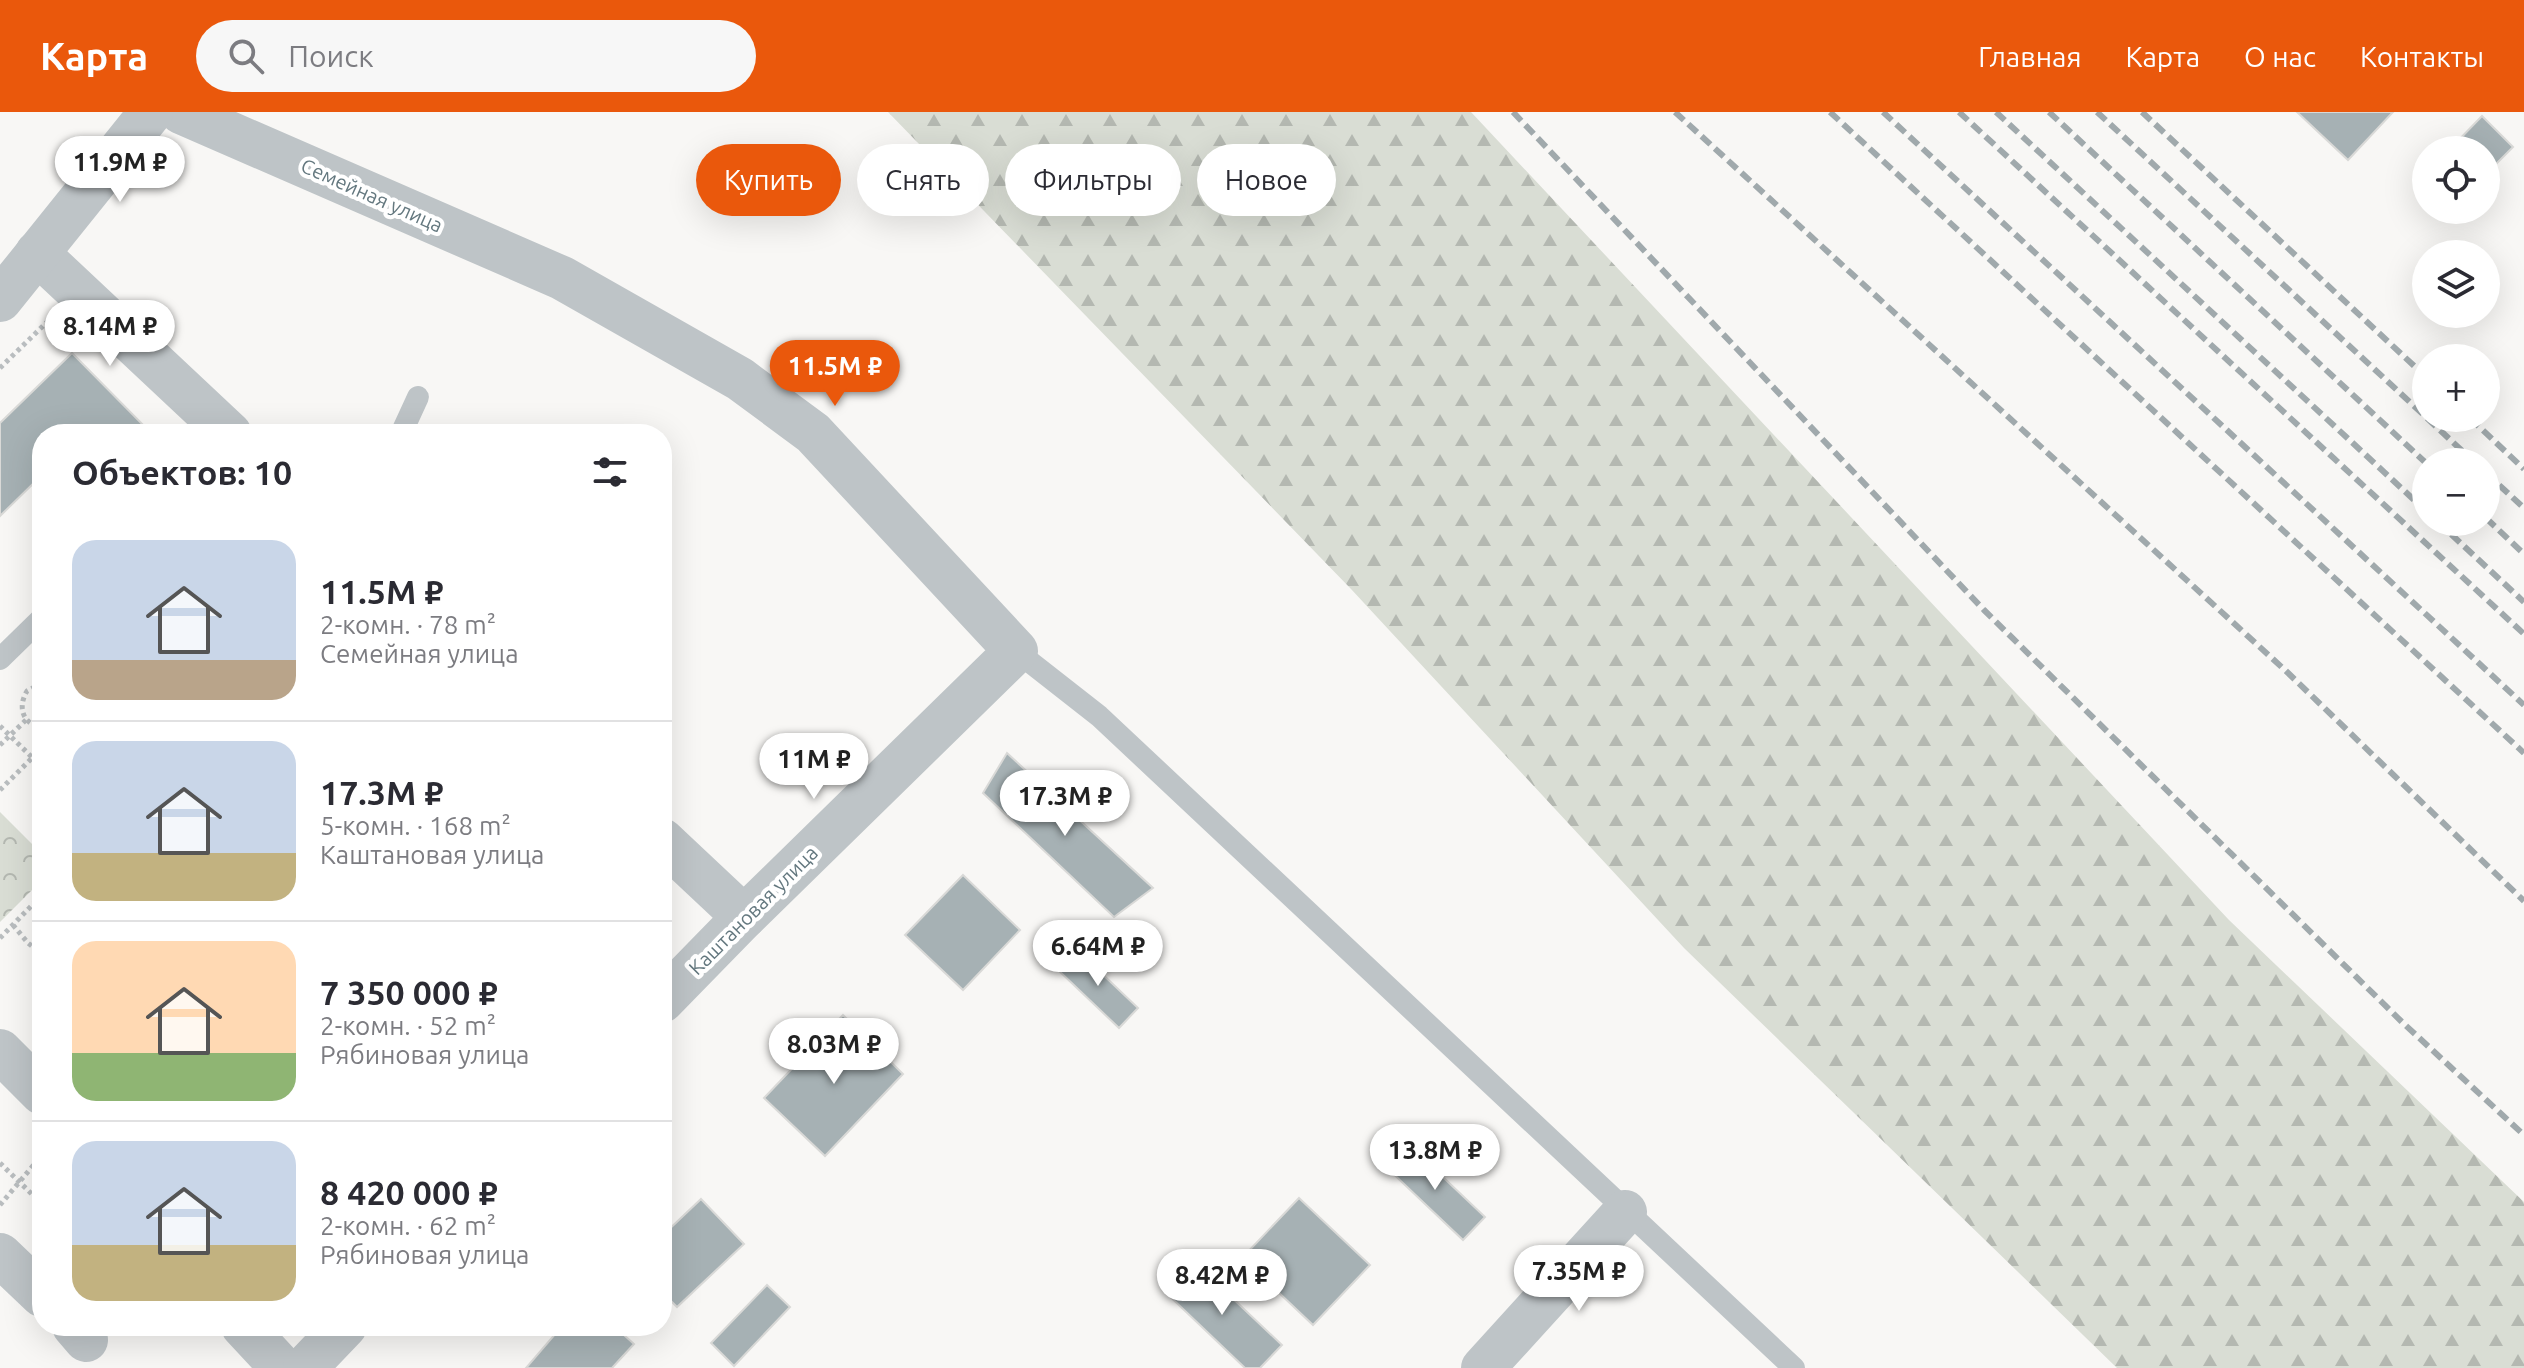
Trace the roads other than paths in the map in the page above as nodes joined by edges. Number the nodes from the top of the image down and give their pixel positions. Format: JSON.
{"nodes":[{"id":1,"x":151,"y":112,"type":"edge"},
{"id":2,"x":181,"y":112,"type":"edge"},
{"id":3,"x":37,"y":253,"type":"junction"},
{"id":4,"x":0,"y":300,"type":"edge"},
{"id":5,"x":418,"y":397,"type":"dead end"},
{"id":6,"x":219,"y":424,"type":"edge"},
{"id":7,"x":406,"y":424,"type":"edge"},
{"id":8,"x":32,"y":628,"type":"edge"},
{"id":9,"x":1016,"y":651,"type":"junction"},
{"id":10,"x":0,"y":659,"type":"edge"},
{"id":11,"x":672,"y":849,"type":"edge"},
{"id":12,"x":744,"y":917,"type":"junction"},
{"id":13,"x":672,"y":991,"type":"edge"},
{"id":14,"x":0,"y":1051,"type":"edge"},
{"id":15,"x":32,"y":1080,"type":"edge"},
{"id":16,"x":1625,"y":1212,"type":"junction"},
{"id":17,"x":0,"y":1255,"type":"edge"},
{"id":18,"x":32,"y":1285,"type":"edge"},
{"id":19,"x":252,"y":1336,"type":"edge"},
{"id":20,"x":335,"y":1336,"type":"edge"},
{"id":21,"x":282,"y":1368,"type":"edge"},
{"id":22,"x":305,"y":1368,"type":"edge"},
{"id":23,"x":1483,"y":1368,"type":"edge"},
{"id":24,"x":1794,"y":1368,"type":"edge"}],
"edges":[{"from":1,"to":3,"type":"street"},
{"from":2,"to":9,"type":"street","name":"Семейная улица"},
{"from":3,"to":4,"type":"street"},
{"from":3,"to":6,"type":"street"},
{"from":5,"to":7,"type":"lane"},
{"from":8,"to":10,"type":"lane"},
{"from":9,"to":12,"type":"street","name":"Каштановая улица"},
{"from":9,"to":16,"type":"lane"},
{"from":11,"to":12,"type":"street"},
{"from":12,"to":13,"type":"street","name":"Каштановая улица"},
{"from":14,"to":15,"type":"street"},
{"from":16,"to":23,"type":"street"},
{"from":16,"to":24,"type":"lane"},
{"from":17,"to":18,"type":"street"},
{"from":19,"to":21,"type":"street"},
{"from":20,"to":22,"type":"street"}]}
